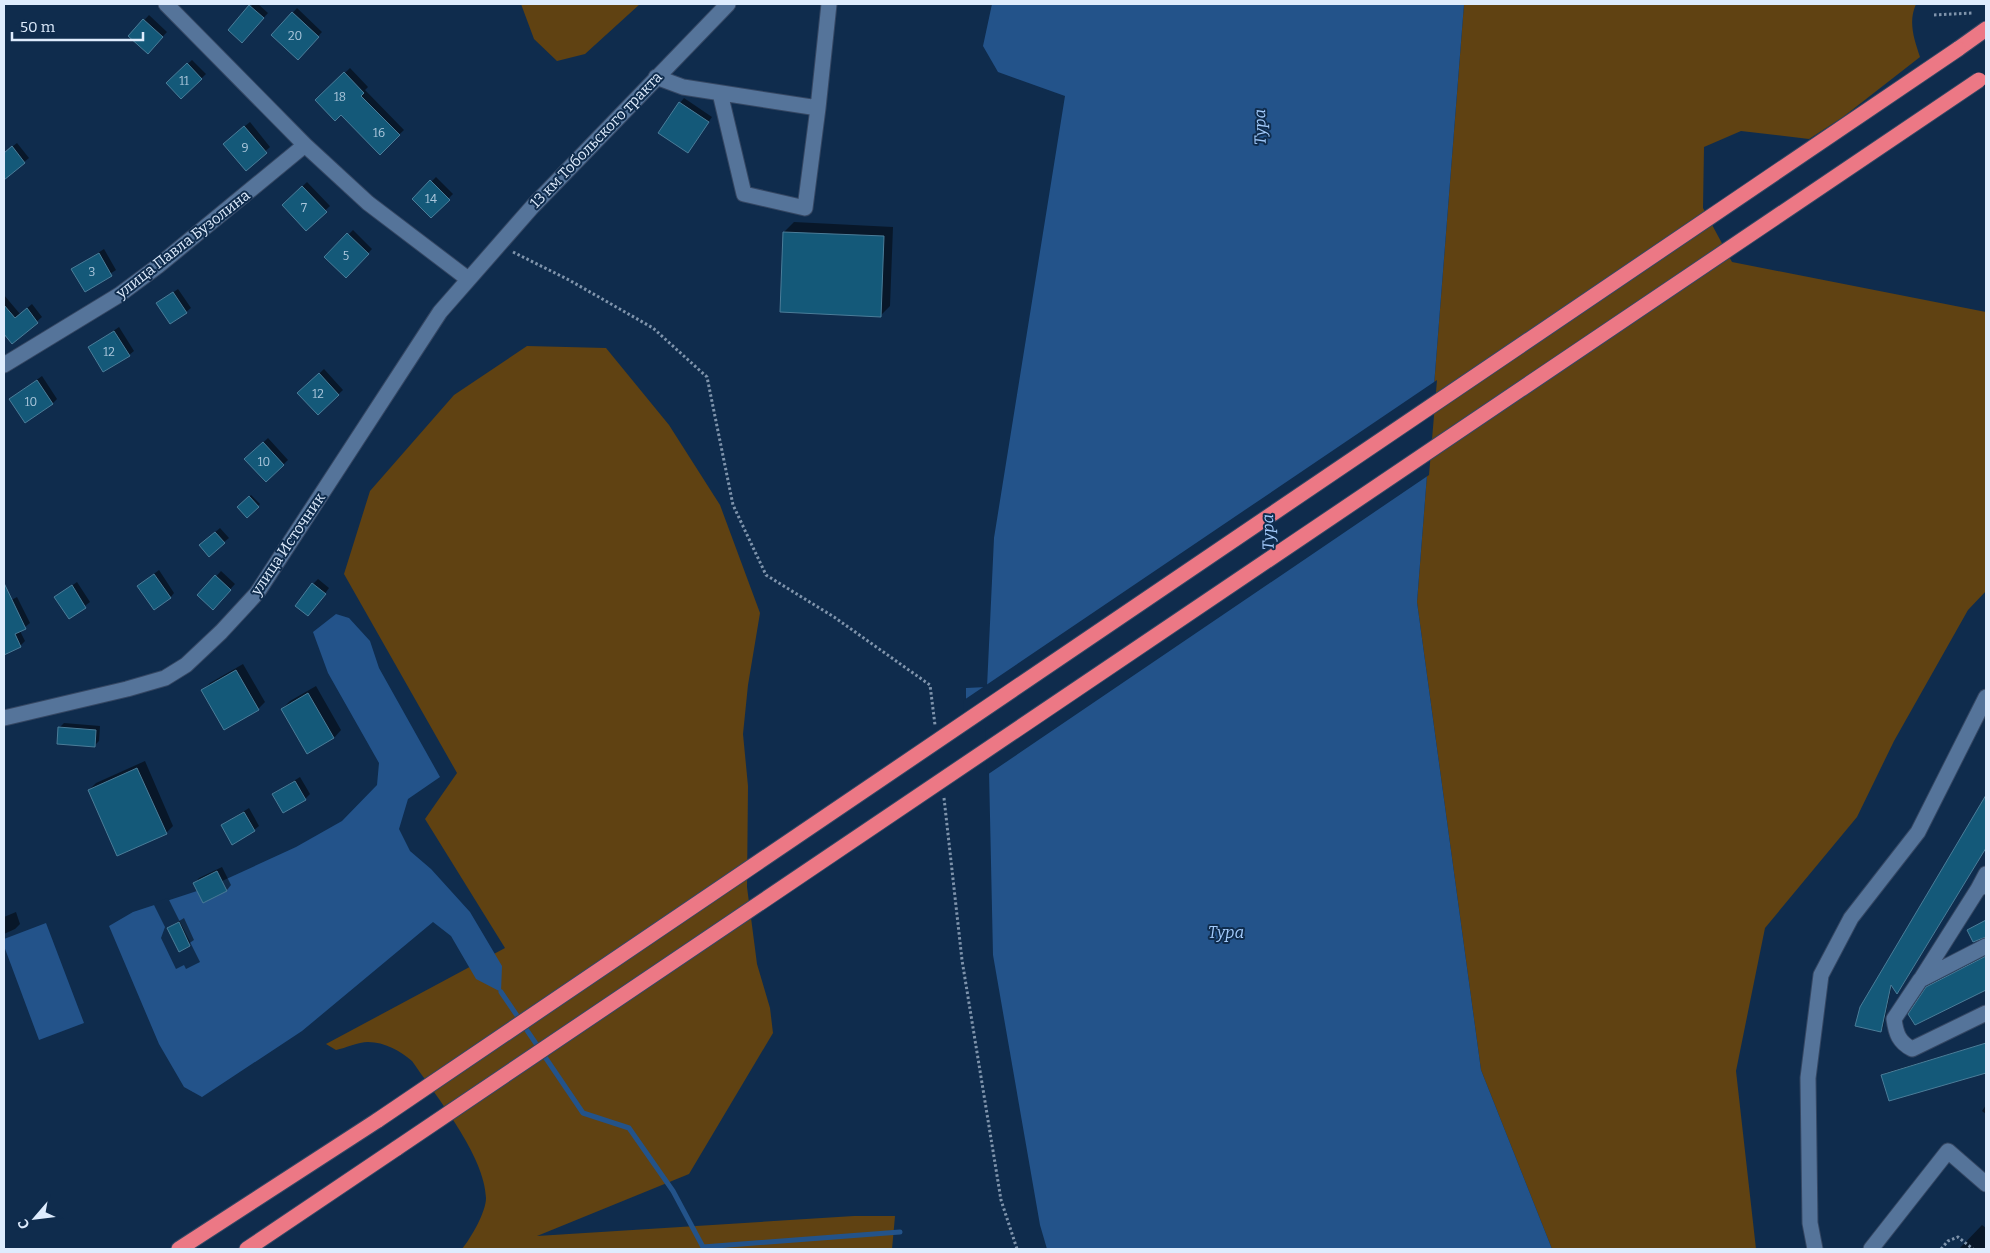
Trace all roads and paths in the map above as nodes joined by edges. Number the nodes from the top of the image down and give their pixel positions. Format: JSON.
{"nodes":[{"id":1,"x":166,"y":4,"type":"edge"},
{"id":2,"x":728,"y":4,"type":"edge"},
{"id":3,"x":829,"y":4,"type":"edge"},
{"id":4,"x":1973,"y":13,"type":"dead end"},
{"id":5,"x":1934,"y":15,"type":"dead end"},
{"id":6,"x":1986,"y":29,"type":"edge"},
{"id":7,"x":656,"y":77,"type":"junction"},
{"id":8,"x":1983,"y":78,"type":"edge"},
{"id":9,"x":720,"y":93,"type":"junction"},
{"id":10,"x":818,"y":108,"type":"junction"},
{"id":11,"x":305,"y":145,"type":"junction"},
{"id":12,"x":499,"y":245,"type":"junction"},
{"id":13,"x":468,"y":279,"type":"junction"},
{"id":14,"x":4,"y":365,"type":"edge"},
{"id":15,"x":1986,"y":697,"type":"edge"},
{"id":16,"x":4,"y":718,"type":"edge"},
{"id":17,"x":936,"y":734,"type":"dead end"},
{"id":18,"x":943,"y":793,"type":"dead end"},
{"id":19,"x":1986,"y":874,"type":"edge"},
{"id":20,"x":1982,"y":887,"type":"edge"},
{"id":21,"x":1986,"y":946,"type":"edge"},
{"id":22,"x":1920,"y":980,"type":"junction"},
{"id":23,"x":1986,"y":1013,"type":"edge"},
{"id":24,"x":1986,"y":1184,"type":"edge"},
{"id":25,"x":179,"y":1249,"type":"edge"},
{"id":26,"x":247,"y":1249,"type":"edge"},
{"id":27,"x":1018,"y":1249,"type":"edge"},
{"id":28,"x":1815,"y":1249,"type":"edge"},
{"id":29,"x":1871,"y":1249,"type":"edge"},
{"id":30,"x":1941,"y":1249,"type":"edge"},
{"id":31,"x":1972,"y":1249,"type":"edge"}],
"edges":[{"from":1,"to":11,"type":"street"},
{"from":2,"to":7,"type":"street","name":"13 км Тобольского тракта"},
{"from":3,"to":10,"type":"street"},
{"from":4,"to":5,"type":"path"},
{"from":6,"to":25,"type":"highway","bridge":true},
{"from":7,"to":9,"type":"street"},
{"from":7,"to":12,"type":"street","name":"13 км Тобольского тракта"},
{"from":8,"to":26,"type":"highway","bridge":true},
{"from":9,"to":10,"type":"street"},
{"from":9,"to":10,"type":"street"},
{"from":11,"to":13,"type":"street"},
{"from":11,"to":14,"type":"street","name":"улица Павла Бузолина"},
{"from":12,"to":13,"type":"street","name":"13 км Тобольского тракта"},
{"from":12,"to":17,"type":"path"},
{"from":13,"to":16,"type":"street","name":"улица Источник"},
{"from":15,"to":28,"type":"street"},
{"from":18,"to":27,"type":"path"},
{"from":19,"to":20,"type":"street"},
{"from":20,"to":22,"type":"street"},
{"from":21,"to":22,"type":"street"},
{"from":22,"to":23,"type":"street"},
{"from":24,"to":29,"type":"street"},
{"from":30,"to":31,"type":"path"}]}
